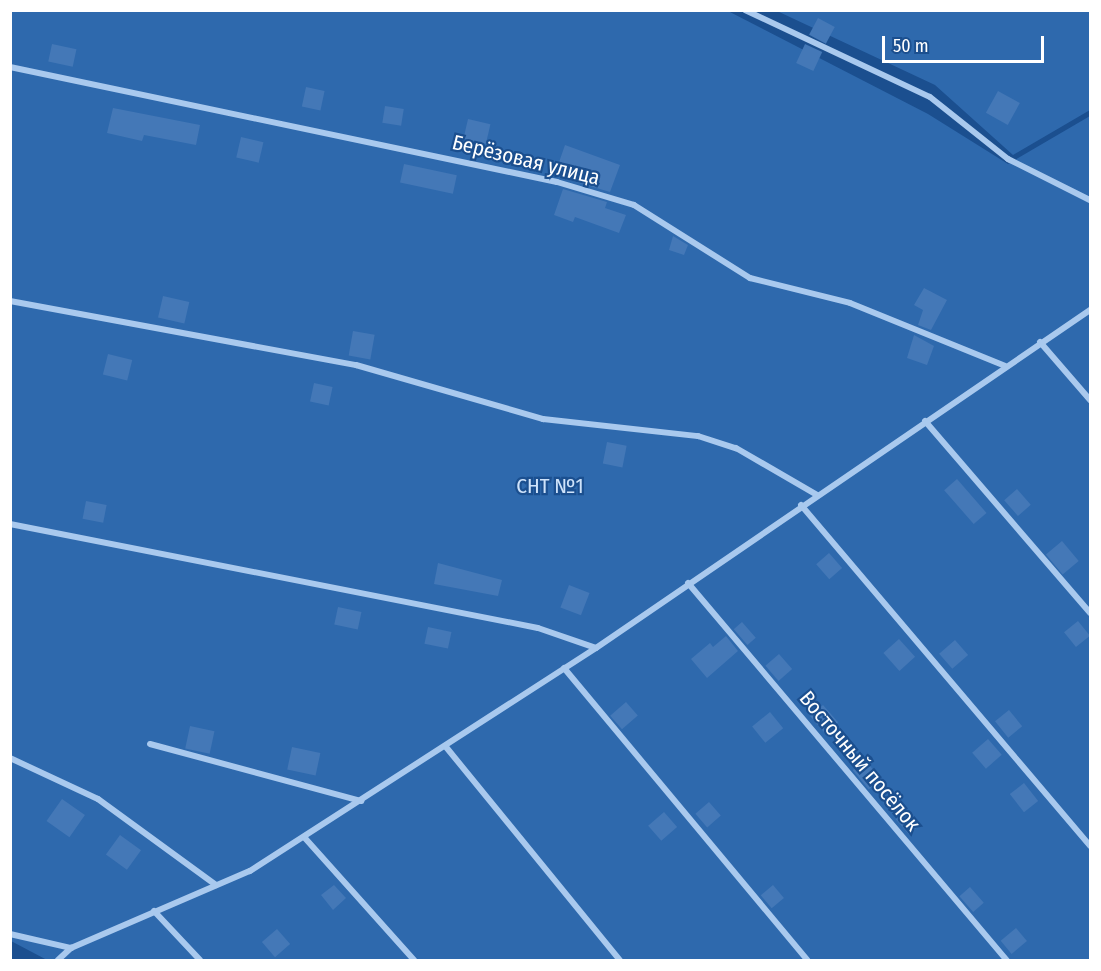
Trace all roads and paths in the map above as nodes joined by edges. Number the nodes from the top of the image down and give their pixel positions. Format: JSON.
{"nodes":[{"id":1,"x":745,"y":10,"type":"edge"},
{"id":2,"x":10,"y":67,"type":"edge"},
{"id":3,"x":1090,"y":200,"type":"edge"},
{"id":4,"x":10,"y":301,"type":"edge"},
{"id":5,"x":1090,"y":310,"type":"edge"},
{"id":6,"x":1040,"y":342,"type":"junction"},
{"id":7,"x":1005,"y":366,"type":"junction"},
{"id":8,"x":1090,"y":400,"type":"edge"},
{"id":9,"x":926,"y":420,"type":"junction"},
{"id":10,"x":817,"y":495,"type":"junction"},
{"id":11,"x":801,"y":506,"type":"junction"},
{"id":12,"x":10,"y":524,"type":"edge"},
{"id":13,"x":688,"y":583,"type":"junction"},
{"id":14,"x":1090,"y":613,"type":"edge"},
{"id":15,"x":596,"y":648,"type":"junction"},
{"id":16,"x":564,"y":668,"type":"junction"},
{"id":17,"x":150,"y":744,"type":"dead end"},
{"id":18,"x":446,"y":747,"type":"junction"},
{"id":19,"x":10,"y":758,"type":"edge"},
{"id":20,"x":361,"y":801,"type":"junction"},
{"id":21,"x":304,"y":837,"type":"junction"},
{"id":22,"x":1090,"y":846,"type":"edge"},
{"id":23,"x":216,"y":885,"type":"junction"},
{"id":24,"x":154,"y":911,"type":"junction"},
{"id":25,"x":10,"y":934,"type":"edge"},
{"id":26,"x":71,"y":948,"type":"junction"},
{"id":27,"x":58,"y":960,"type":"edge"},
{"id":28,"x":200,"y":960,"type":"edge"},
{"id":29,"x":414,"y":960,"type":"edge"},
{"id":30,"x":620,"y":960,"type":"edge"},
{"id":31,"x":807,"y":960,"type":"edge"},
{"id":32,"x":1007,"y":960,"type":"edge"}],
"edges":[{"from":1,"to":3,"type":"street"},
{"from":2,"to":7,"type":"street","name":"Берёзовая улица"},
{"from":4,"to":10,"type":"street"},
{"from":5,"to":6,"type":"street"},
{"from":6,"to":7,"type":"street"},
{"from":6,"to":8,"type":"street"},
{"from":7,"to":9,"type":"street"},
{"from":9,"to":10,"type":"street"},
{"from":9,"to":14,"type":"street"},
{"from":10,"to":11,"type":"street"},
{"from":11,"to":13,"type":"street"},
{"from":11,"to":22,"type":"street"},
{"from":12,"to":15,"type":"street"},
{"from":13,"to":15,"type":"street"},
{"from":13,"to":32,"type":"street","name":"Восточный посёлок"},
{"from":15,"to":16,"type":"street"},
{"from":16,"to":18,"type":"street"},
{"from":16,"to":31,"type":"street"},
{"from":17,"to":20,"type":"street"},
{"from":18,"to":20,"type":"street"},
{"from":18,"to":30,"type":"street"},
{"from":19,"to":23,"type":"street"},
{"from":20,"to":21,"type":"street"},
{"from":21,"to":23,"type":"street"},
{"from":21,"to":29,"type":"street"},
{"from":23,"to":24,"type":"street"},
{"from":24,"to":26,"type":"street"},
{"from":24,"to":28,"type":"street"},
{"from":25,"to":26,"type":"street"},
{"from":26,"to":27,"type":"street"}]}
